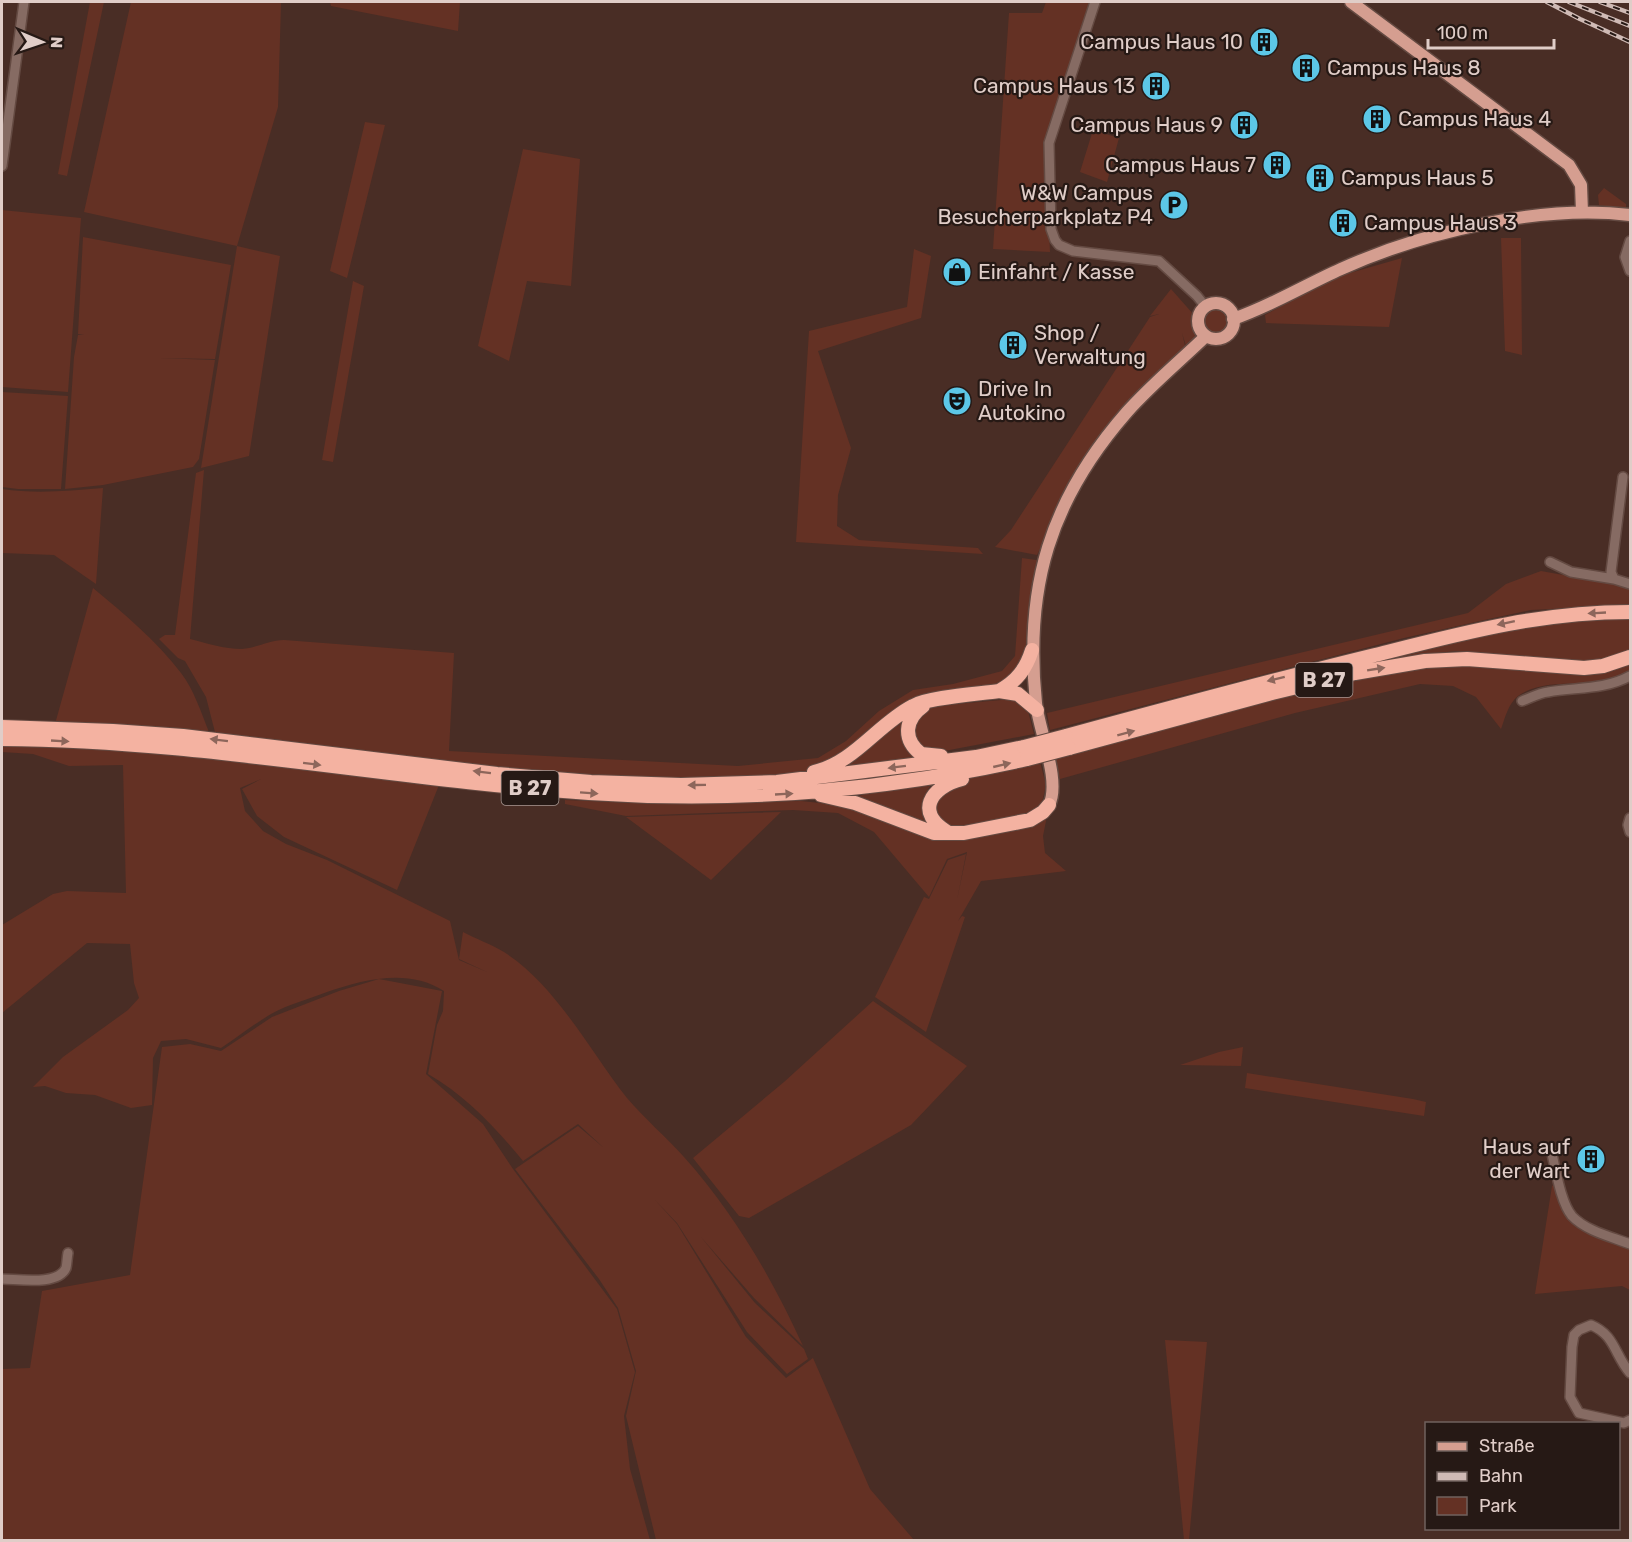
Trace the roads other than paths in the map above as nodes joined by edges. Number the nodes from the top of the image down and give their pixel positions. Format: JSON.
{"nodes":[{"id":1,"x":24,"y":2,"type":"edge"},
{"id":2,"x":1095,"y":2,"type":"edge"},
{"id":3,"x":1351,"y":2,"type":"edge"},
{"id":4,"x":2,"y":166,"type":"edge"},
{"id":5,"x":1582,"y":212,"type":"junction"},
{"id":6,"x":1630,"y":215,"type":"edge"},
{"id":7,"x":1630,"y":241,"type":"edge"},
{"id":8,"x":1630,"y":271,"type":"edge"},
{"id":9,"x":1205,"y":306,"type":"junction"},
{"id":10,"x":1233,"y":319,"type":"junction"},
{"id":11,"x":1206,"y":336,"type":"junction"},
{"id":12,"x":1623,"y":477,"type":"dead end"},
{"id":13,"x":1551,"y":562,"type":"dead end"},
{"id":14,"x":1614,"y":579,"type":"junction"},
{"id":15,"x":1630,"y":584,"type":"edge"},
{"id":16,"x":1630,"y":612,"type":"edge"},
{"id":17,"x":1032,"y":650,"type":"junction"},
{"id":18,"x":1630,"y":657,"type":"edge"},
{"id":19,"x":1630,"y":676,"type":"edge"},
{"id":20,"x":999,"y":691,"type":"junction"},
{"id":21,"x":929,"y":701,"type":"junction"},
{"id":22,"x":1522,"y":701,"type":"dead end"},
{"id":23,"x":1037,"y":710,"type":"junction"},
{"id":24,"x":2,"y":727,"type":"edge"},
{"id":25,"x":2,"y":739,"type":"edge"},
{"id":26,"x":1068,"y":742,"type":"junction"},
{"id":27,"x":183,"y":743,"type":"junction"},
{"id":28,"x":254,"y":750,"type":"junction"},
{"id":29,"x":976,"y":764,"type":"junction"},
{"id":30,"x":777,"y":782,"type":"junction"},
{"id":31,"x":808,"y":793,"type":"junction"},
{"id":32,"x":1048,"y":805,"type":"joint"},
{"id":33,"x":1630,"y":818,"type":"edge"},
{"id":34,"x":949,"y":832,"type":"junction"},
{"id":35,"x":1630,"y":832,"type":"edge"},
{"id":36,"x":1552,"y":1154,"type":"dead end"},
{"id":37,"x":1630,"y":1244,"type":"edge"},
{"id":38,"x":68,"y":1253,"type":"dead end"},
{"id":39,"x":2,"y":1279,"type":"edge"},
{"id":40,"x":1630,"y":1373,"type":"edge"},
{"id":41,"x":1620,"y":1422,"type":"edge"}],
"edges":[{"from":1,"to":4,"type":"street"},
{"from":2,"to":9,"type":"street"},
{"from":3,"to":5,"type":"main road"},
{"from":5,"to":6,"type":"main road"},
{"from":5,"to":10,"type":"main road"},
{"from":7,"to":8,"type":"street"},
{"from":9,"to":10,"type":"main road"},
{"from":9,"to":11,"type":"main road"},
{"from":10,"to":11,"type":"main road"},
{"from":11,"to":17,"type":"main road"},
{"from":12,"to":14,"type":"street"},
{"from":13,"to":14,"type":"street"},
{"from":14,"to":15,"type":"street"},
{"from":16,"to":26,"type":"highway","number":"B 27","one_way":true},
{"from":17,"to":20,"type":"highway","number":"B 27"},
{"from":17,"to":23,"type":"main road"},
{"from":26,"to":18,"type":"highway","number":"B 27","one_way":true},
{"from":19,"to":22,"type":"street"},
{"from":20,"to":21,"type":"highway","number":"B 27"},
{"from":20,"to":23,"type":"highway","number":"B 27"},
{"from":21,"to":29,"type":"highway","number":"B 27"},
{"from":21,"to":30,"type":"highway","number":"B 27"},
{"from":23,"to":32,"type":"main road"},
{"from":24,"to":27,"type":"highway","number":"B 27"},
{"from":25,"to":27,"type":"highway","number":"B 27","one_way":true},
{"from":26,"to":29,"type":"highway","number":"B 27","bridge":true},
{"from":27,"to":28,"type":"highway","number":"B 27"},
{"from":30,"to":28,"type":"highway","number":"B 27","one_way":true},
{"from":28,"to":31,"type":"highway","number":"B 27","one_way":true},
{"from":29,"to":30,"type":"highway","number":"B 27","one_way":true},
{"from":29,"to":31,"type":"highway","number":"B 27"},
{"from":29,"to":34,"type":"highway","number":"B 27"},
{"from":31,"to":34,"type":"highway","number":"B 27"},
{"from":32,"to":34,"type":"highway","number":"B 27"},
{"from":33,"to":35,"type":"street"},
{"from":36,"to":37,"type":"street"},
{"from":38,"to":39,"type":"street"},
{"from":40,"to":41,"type":"street"}]}
